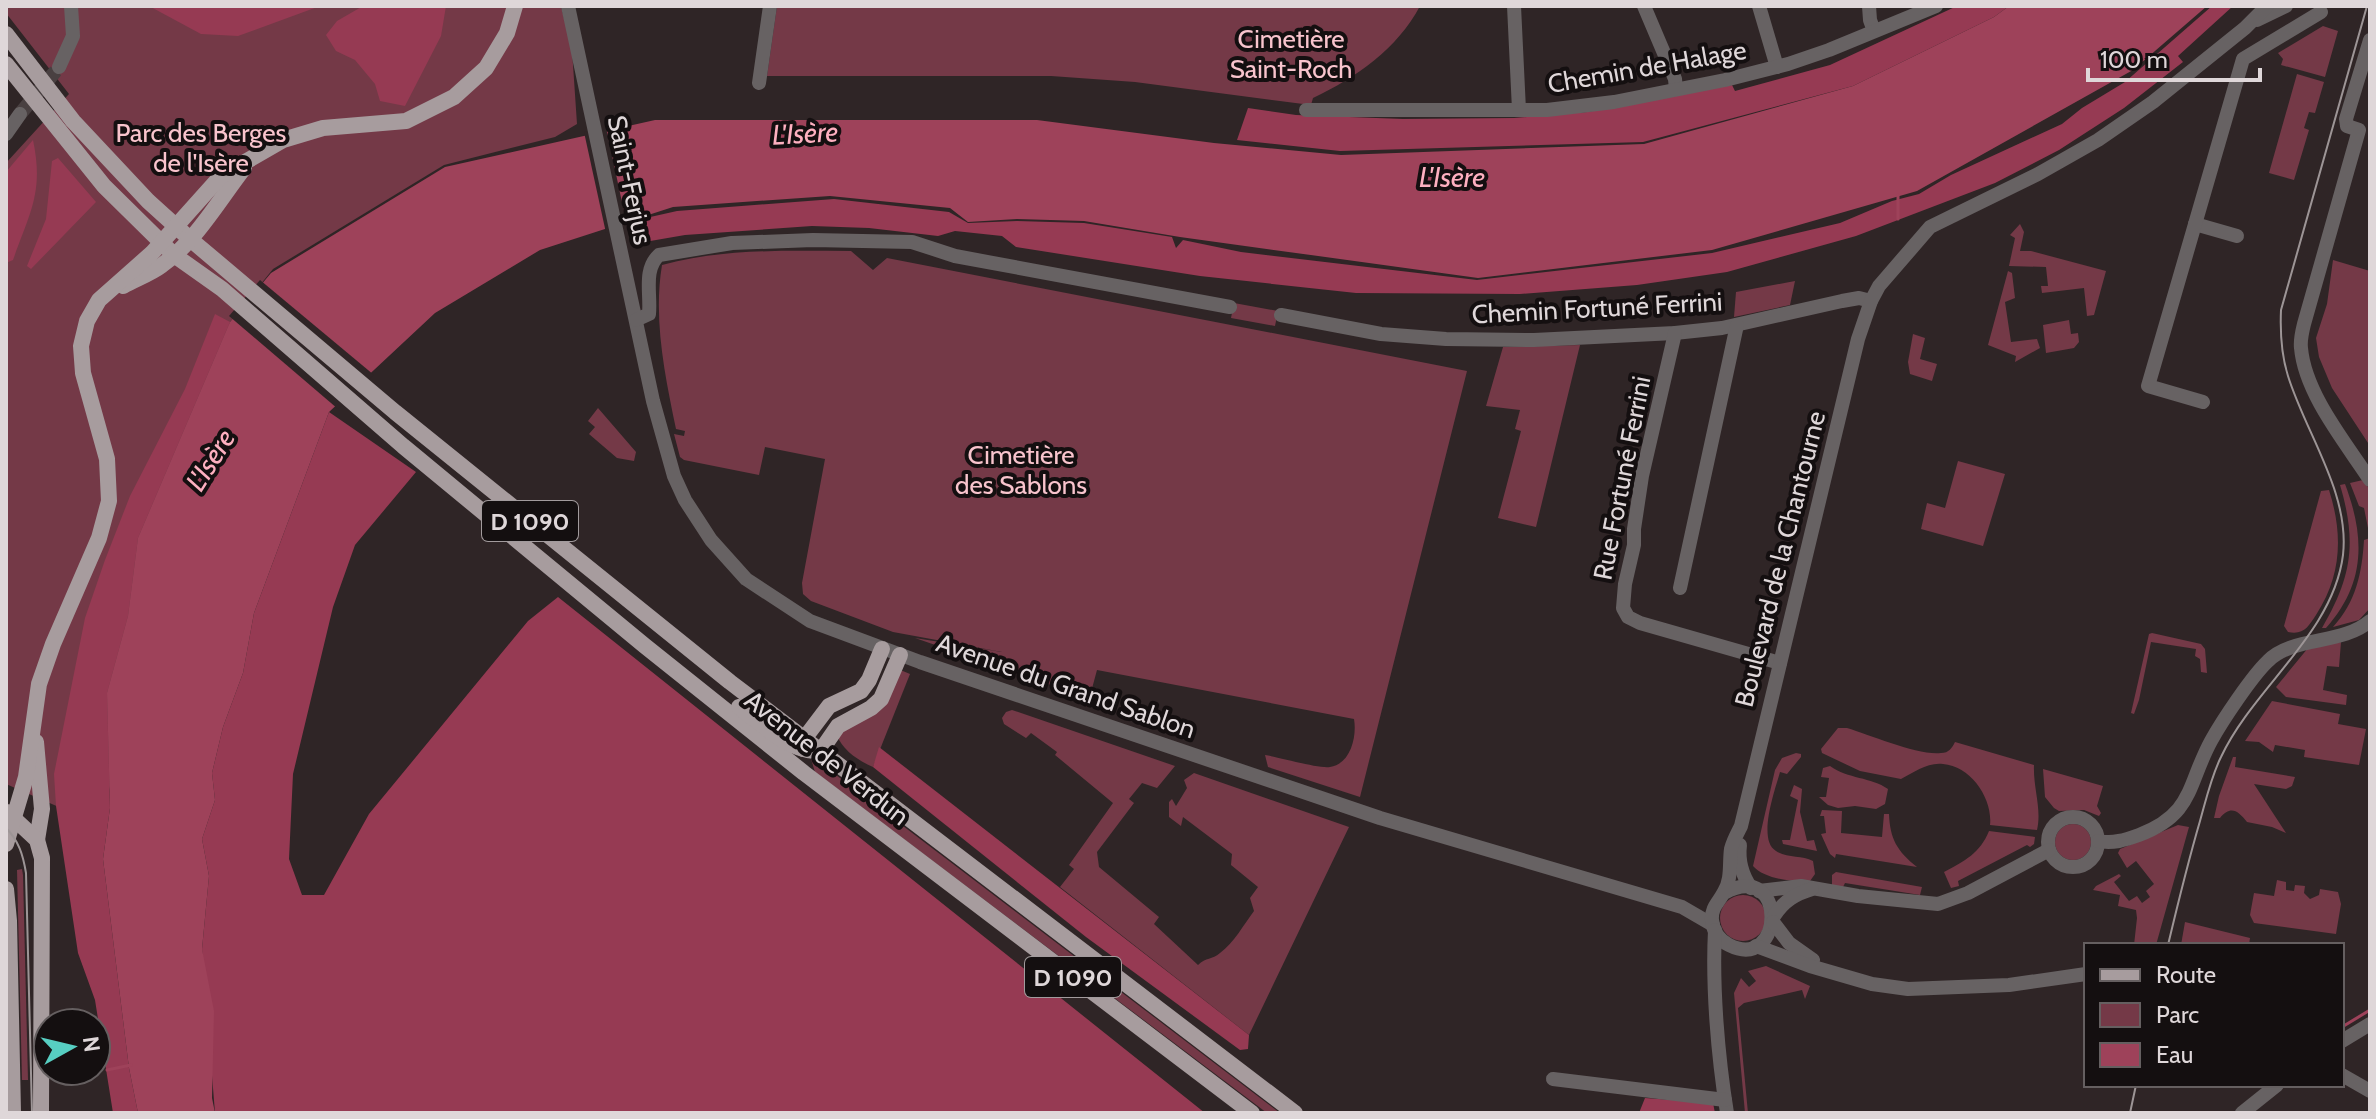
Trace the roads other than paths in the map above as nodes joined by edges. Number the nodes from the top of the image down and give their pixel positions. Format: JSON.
{"nodes":[{"id":1,"x":71,"y":6,"type":"edge"},
{"id":2,"x":515,"y":6,"type":"edge"},
{"id":3,"x":568,"y":6,"type":"edge"},
{"id":4,"x":770,"y":6,"type":"edge"},
{"id":5,"x":1514,"y":6,"type":"edge"},
{"id":6,"x":1644,"y":6,"type":"edge"},
{"id":7,"x":1759,"y":6,"type":"edge"},
{"id":8,"x":1869,"y":6,"type":"edge"},
{"id":9,"x":1936,"y":6,"type":"edge"},
{"id":10,"x":2267,"y":6,"type":"edge"},
{"id":11,"x":2286,"y":6,"type":"edge"},
{"id":12,"x":2321,"y":12,"type":"dead end"},
{"id":13,"x":2250,"y":24,"type":"junction"},
{"id":14,"x":1874,"y":31,"type":"junction"},
{"id":15,"x":6,"y":34,"type":"edge"},
{"id":16,"x":2370,"y":40,"type":"edge"},
{"id":17,"x":6,"y":64,"type":"edge"},
{"id":18,"x":59,"y":67,"type":"tunnel mouth"},
{"id":19,"x":1777,"y":67,"type":"junction"},
{"id":20,"x":759,"y":83,"type":"dead end"},
{"id":21,"x":1676,"y":89,"type":"junction"},
{"id":22,"x":1306,"y":110,"type":"dead end"},
{"id":23,"x":1519,"y":110,"type":"junction"},
{"id":24,"x":20,"y":114,"type":"tunnel mouth"},
{"id":25,"x":6,"y":134,"type":"edge"},
{"id":26,"x":250,"y":160,"type":"junction"},
{"id":27,"x":2195,"y":224,"type":"junction"},
{"id":28,"x":177,"y":227,"type":"junction"},
{"id":29,"x":2237,"y":236,"type":"dead end"},
{"id":30,"x":190,"y":239,"type":"junction"},
{"id":31,"x":167,"y":249,"type":"junction"},
{"id":32,"x":630,"y":294,"type":"joint"},
{"id":33,"x":1871,"y":301,"type":"junction"},
{"id":34,"x":1230,"y":307,"type":"dead end"},
{"id":35,"x":1281,"y":315,"type":"dead end"},
{"id":36,"x":636,"y":320,"type":"junction"},
{"id":37,"x":1737,"y":325,"type":"junction"},
{"id":38,"x":1675,"y":333,"type":"junction"},
{"id":39,"x":2203,"y":402,"type":"dead end"},
{"id":40,"x":2370,"y":480,"type":"edge"},
{"id":41,"x":1680,"y":588,"type":"dead end"},
{"id":42,"x":2370,"y":621,"type":"edge"},
{"id":43,"x":882,"y":649,"type":"junction"},
{"id":44,"x":900,"y":655,"type":"junction"},
{"id":45,"x":1780,"y":663,"type":"junction"},
{"id":46,"x":674,"y":668,"type":"junction"},
{"id":47,"x":34,"y":732,"type":"junction"},
{"id":48,"x":804,"y":745,"type":"junction"},
{"id":49,"x":820,"y":752,"type":"junction"},
{"id":50,"x":804,"y":773,"type":"junction"},
{"id":51,"x":10,"y":815,"type":"edge"},
{"id":52,"x":1740,"y":829,"type":"junction"},
{"id":53,"x":7,"y":840,"type":"edge"},
{"id":54,"x":37,"y":840,"type":"junction"},
{"id":55,"x":2098,"y":841,"type":"junction"},
{"id":56,"x":2049,"y":850,"type":"junction"},
{"id":57,"x":6,"y":889,"type":"edge"},
{"id":58,"x":1755,"y":889,"type":"junction"},
{"id":59,"x":1812,"y":889,"type":"junction"},
{"id":60,"x":1720,"y":897,"type":"junction"},
{"id":61,"x":1682,"y":907,"type":"junction"},
{"id":62,"x":1774,"y":919,"type":"junction"},
{"id":63,"x":1714,"y":928,"type":"junction"},
{"id":64,"x":1756,"y":946,"type":"junction"},
{"id":65,"x":1733,"y":947,"type":"junction"},
{"id":66,"x":1818,"y":966,"type":"junction"},
{"id":67,"x":2084,"y":974,"type":"edge"},
{"id":68,"x":1716,"y":984,"type":"junction"},
{"id":69,"x":2370,"y":1024,"type":"edge"},
{"id":70,"x":2344,"y":1040,"type":"edge"},
{"id":71,"x":9,"y":1057,"type":"edge"},
{"id":72,"x":2344,"y":1076,"type":"edge"},
{"id":73,"x":1553,"y":1079,"type":"dead end"},
{"id":74,"x":2273,"y":1087,"type":"edge"},
{"id":75,"x":2370,"y":1091,"type":"edge"},
{"id":76,"x":1726,"y":1107,"type":"edge"},
{"id":77,"x":41,"y":1109,"type":"edge"},
{"id":78,"x":13,"y":1113,"type":"edge"},
{"id":79,"x":1252,"y":1113,"type":"edge"},
{"id":80,"x":1295,"y":1113,"type":"edge"},
{"id":81,"x":2242,"y":1113,"type":"edge"}],
"edges":[{"from":1,"to":18,"type":"street"},
{"from":2,"to":26,"type":"main road"},
{"from":3,"to":32,"type":"street","name":"Saint-Ferjus"},
{"from":4,"to":20,"type":"street"},
{"from":5,"to":23,"type":"street"},
{"from":6,"to":21,"type":"street"},
{"from":7,"to":19,"type":"street"},
{"from":8,"to":14,"type":"street"},
{"from":9,"to":14,"type":"street","name":"Chemin de Halage"},
{"from":10,"to":13,"type":"street"},
{"from":11,"to":13,"type":"street"},
{"from":12,"to":27,"type":"street"},
{"from":13,"to":33,"type":"street"},
{"from":14,"to":19,"type":"street","name":"Chemin de Halage"},
{"from":15,"to":28,"type":"main road","number":"D 1090"},
{"from":16,"to":40,"type":"street"},
{"from":17,"to":31,"type":"main road","number":"D 1090"},
{"from":19,"to":21,"type":"street","name":"Chemin de Halage"},
{"from":21,"to":23,"type":"street","name":"Chemin de Halage"},
{"from":22,"to":23,"type":"street","name":"Chemin de Halage"},
{"from":24,"to":25,"type":"street"},
{"from":26,"to":28,"type":"main road"},
{"from":26,"to":30,"type":"main road"},
{"from":27,"to":29,"type":"street"},
{"from":27,"to":39,"type":"street"},
{"from":28,"to":30,"type":"main road","number":"D 1090"},
{"from":28,"to":31,"type":"main road"},
{"from":30,"to":31,"type":"main road"},
{"from":30,"to":48,"type":"main road","name":"Avenue de Verdun","number":"D 1090"},
{"from":31,"to":46,"type":"main road","name":"Avenue de Verdun","number":"D 1090"},
{"from":31,"to":47,"type":"main road"},
{"from":32,"to":36,"type":"street","name":"Avenue du Grand Sablon"},
{"from":33,"to":37,"type":"street","name":"Chemin Fortuné Ferrini"},
{"from":33,"to":45,"type":"street","name":"Boulevard de la Chantourne"},
{"from":34,"to":36,"type":"street"},
{"from":35,"to":38,"type":"street","name":"Chemin Fortuné Ferrini"},
{"from":36,"to":43,"type":"street","name":"Avenue du Grand Sablon"},
{"from":37,"to":38,"type":"street","name":"Chemin Fortuné Ferrini"},
{"from":37,"to":41,"type":"street"},
{"from":38,"to":45,"type":"street","name":"Rue Fortuné Ferrini"},
{"from":42,"to":55,"type":"street"},
{"from":43,"to":44,"type":"street","name":"Avenue du Grand Sablon"},
{"from":43,"to":48,"type":"main road"},
{"from":44,"to":49,"type":"main road"},
{"from":44,"to":61,"type":"street","name":"Avenue du Grand Sablon"},
{"from":45,"to":52,"type":"street","name":"Boulevard de la Chantourne"},
{"from":46,"to":48,"type":"main road"},
{"from":46,"to":50,"type":"main road","name":"Avenue de Verdun","number":"D 1090"},
{"from":47,"to":51,"type":"main road"},
{"from":47,"to":54,"type":"main road"},
{"from":48,"to":49,"type":"main road","number":"D 1090"},
{"from":48,"to":50,"type":"main road"},
{"from":49,"to":80,"type":"main road","name":"Avenue de Verdun","number":"D 1090"},
{"from":50,"to":79,"type":"main road","name":"Avenue de Verdun","number":"D 1090"},
{"from":51,"to":53,"type":"main road"},
{"from":51,"to":54,"type":"main road"},
{"from":52,"to":58,"type":"street","name":"Boulevard de la Chantourne"},
{"from":52,"to":60,"type":"street","name":"Boulevard de la Chantourne"},
{"from":53,"to":54,"type":"main road"},
{"from":54,"to":77,"type":"main road"},
{"from":55,"to":56,"type":"street"},
{"from":55,"to":56,"type":"street"},
{"from":56,"to":59,"type":"street"},
{"from":57,"to":71,"type":"main road"},
{"from":58,"to":59,"type":"street"},
{"from":58,"to":60,"type":"street"},
{"from":58,"to":62,"type":"street"},
{"from":59,"to":62,"type":"street"},
{"from":60,"to":61,"type":"street","name":"Avenue du Grand Sablon"},
{"from":60,"to":63,"type":"street"},
{"from":61,"to":63,"type":"street","name":"Avenue du Grand Sablon"},
{"from":62,"to":64,"type":"street"},
{"from":62,"to":66,"type":"street"},
{"from":63,"to":65,"type":"street"},
{"from":63,"to":68,"type":"street"},
{"from":64,"to":65,"type":"street"},
{"from":64,"to":66,"type":"street"},
{"from":65,"to":68,"type":"street"},
{"from":66,"to":67,"type":"street"},
{"from":68,"to":76,"type":"street"},
{"from":69,"to":70,"type":"street"},
{"from":71,"to":78,"type":"main road"},
{"from":72,"to":75,"type":"street"},
{"from":73,"to":76,"type":"street"},
{"from":74,"to":81,"type":"street"}]}
